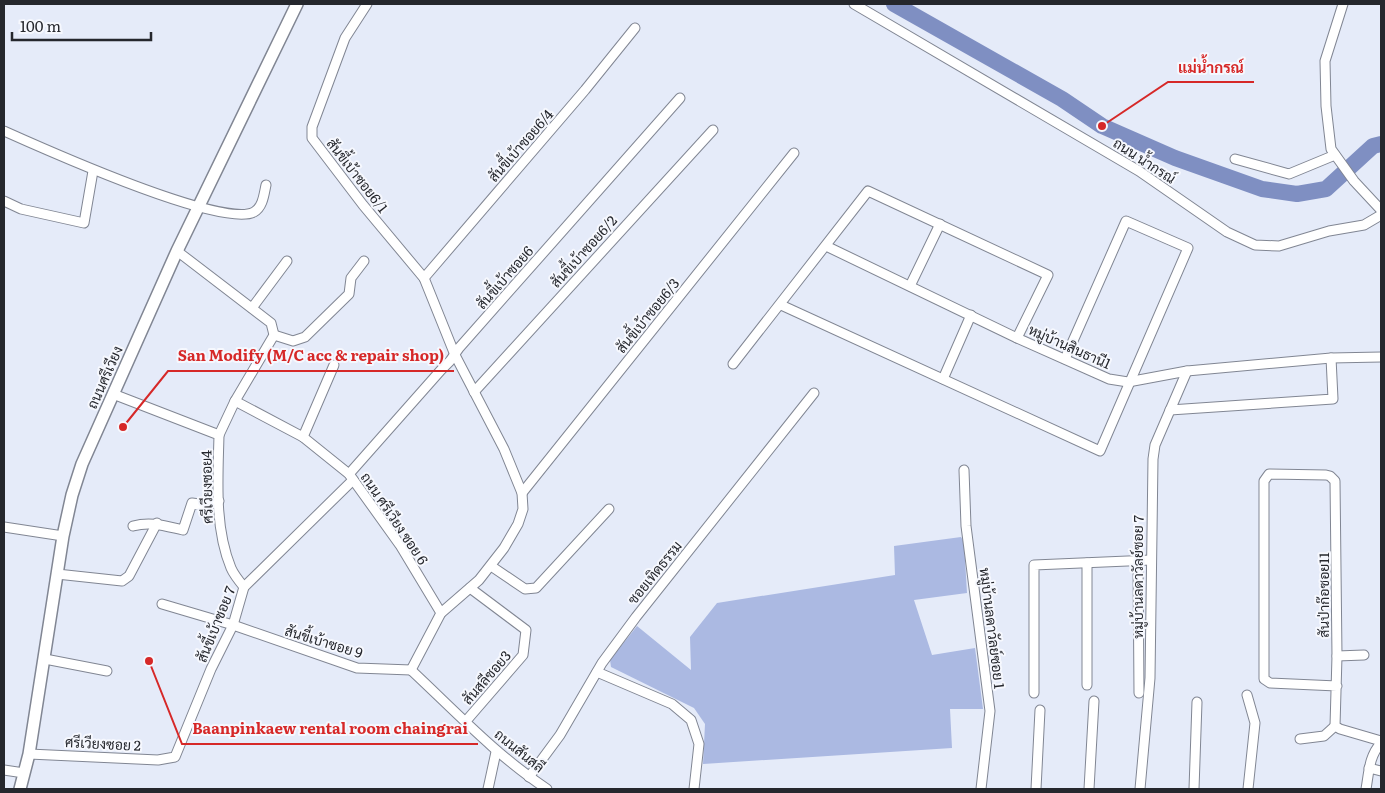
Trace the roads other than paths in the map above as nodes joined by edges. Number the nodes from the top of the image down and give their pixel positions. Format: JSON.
{"nodes":[{"id":1,"x":297,"y":4,"type":"edge"},
{"id":2,"x":367,"y":4,"type":"edge"},
{"id":3,"x":854,"y":4,"type":"edge"},
{"id":4,"x":1343,"y":4,"type":"edge"},
{"id":5,"x":635,"y":28,"type":"dead end"},
{"id":6,"x":680,"y":98,"type":"dead end"},
{"id":7,"x":713,"y":130,"type":"dead end"},
{"id":8,"x":4,"y":131,"type":"edge"},
{"id":9,"x":794,"y":153,"type":"dead end"},
{"id":10,"x":1337,"y":158,"type":"junction"},
{"id":11,"x":1235,"y":159,"type":"dead end"},
{"id":12,"x":93,"y":171,"type":"junction"},
{"id":13,"x":266,"y":185,"type":"dead end"},
{"id":14,"x":4,"y":201,"type":"edge"},
{"id":15,"x":199,"y":207,"type":"junction"},
{"id":16,"x":1381,"y":210,"type":"edge"},
{"id":17,"x":1381,"y":215,"type":"edge"},
{"id":18,"x":940,"y":224,"type":"junction"},
{"id":19,"x":826,"y":246,"type":"junction"},
{"id":20,"x":178,"y":252,"type":"junction"},
{"id":21,"x":287,"y":261,"type":"dead end"},
{"id":22,"x":364,"y":261,"type":"dead end"},
{"id":23,"x":424,"y":278,"type":"junction"},
{"id":24,"x":910,"y":286,"type":"junction"},
{"id":25,"x":781,"y":305,"type":"junction"},
{"id":26,"x":252,"y":308,"type":"junction"},
{"id":27,"x":971,"y":315,"type":"junction"},
{"id":28,"x":274,"y":334,"type":"junction"},
{"id":29,"x":1017,"y":338,"type":"junction"},
{"id":30,"x":455,"y":354,"type":"junction"},
{"id":31,"x":1331,"y":358,"type":"junction"},
{"id":32,"x":1381,"y":358,"type":"edge"},
{"id":33,"x":1065,"y":359,"type":"junction"},
{"id":34,"x":733,"y":364,"type":"dead end"},
{"id":35,"x":334,"y":365,"type":"dead end"},
{"id":36,"x":1187,"y":371,"type":"junction"},
{"id":37,"x":943,"y":379,"type":"junction"},
{"id":38,"x":1128,"y":382,"type":"junction"},
{"id":39,"x":474,"y":392,"type":"junction"},
{"id":40,"x":814,"y":393,"type":"dead end"},
{"id":41,"x":113,"y":394,"type":"junction"},
{"id":42,"x":235,"y":401,"type":"junction"},
{"id":43,"x":1170,"y":410,"type":"junction"},
{"id":44,"x":219,"y":435,"type":"junction"},
{"id":45,"x":303,"y":437,"type":"junction"},
{"id":46,"x":964,"y":470,"type":"dead end"},
{"id":47,"x":351,"y":477,"type":"junction"},
{"id":48,"x":522,"y":494,"type":"junction"},
{"id":49,"x":219,"y":502,"type":"junction"},
{"id":50,"x":609,"y":509,"type":"dead end"},
{"id":51,"x":158,"y":523,"type":"junction"},
{"id":52,"x":133,"y":526,"type":"dead end"},
{"id":53,"x":4,"y":527,"type":"edge"},
{"id":54,"x":63,"y":536,"type":"junction"},
{"id":55,"x":1151,"y":560,"type":"junction"},
{"id":56,"x":1138,"y":561,"type":"junction"},
{"id":57,"x":1087,"y":563,"type":"junction"},
{"id":58,"x":491,"y":566,"type":"junction"},
{"id":59,"x":57,"y":574,"type":"junction"},
{"id":60,"x":244,"y":587,"type":"junction"},
{"id":61,"x":470,"y":588,"type":"junction"},
{"id":62,"x":162,"y":604,"type":"dead end"},
{"id":63,"x":440,"y":613,"type":"junction"},
{"id":64,"x":233,"y":625,"type":"junction"},
{"id":65,"x":1364,"y":655,"type":"dead end"},
{"id":66,"x":1337,"y":656,"type":"junction"},
{"id":67,"x":45,"y":659,"type":"junction"},
{"id":68,"x":107,"y":670,"type":"dead end"},
{"id":69,"x":411,"y":670,"type":"junction"},
{"id":70,"x":597,"y":672,"type":"junction"},
{"id":71,"x":1087,"y":685,"type":"dead end"},
{"id":72,"x":1337,"y":686,"type":"junction"},
{"id":73,"x":1034,"y":693,"type":"dead end"},
{"id":74,"x":1140,"y":693,"type":"dead end"},
{"id":75,"x":1247,"y":695,"type":"dead end"},
{"id":76,"x":1094,"y":701,"type":"dead end"},
{"id":77,"x":1197,"y":702,"type":"dead end"},
{"id":78,"x":1040,"y":710,"type":"dead end"},
{"id":79,"x":466,"y":721,"type":"junction"},
{"id":80,"x":1335,"y":726,"type":"junction"},
{"id":81,"x":1300,"y":739,"type":"dead end"},
{"id":82,"x":1381,"y":742,"type":"edge"},
{"id":83,"x":496,"y":752,"type":"junction"},
{"id":84,"x":29,"y":754,"type":"junction"},
{"id":85,"x":175,"y":757,"type":"joint"},
{"id":86,"x":1369,"y":768,"type":"junction"},
{"id":87,"x":4,"y":770,"type":"edge"},
{"id":88,"x":1381,"y":771,"type":"edge"},
{"id":89,"x":24,"y":773,"type":"junction"},
{"id":90,"x":529,"y":777,"type":"junction"},
{"id":91,"x":20,"y":789,"type":"edge"},
{"id":92,"x":488,"y":789,"type":"edge"},
{"id":93,"x":547,"y":789,"type":"edge"},
{"id":94,"x":694,"y":789,"type":"edge"},
{"id":95,"x":982,"y":789,"type":"edge"},
{"id":96,"x":1036,"y":789,"type":"edge"},
{"id":97,"x":1089,"y":789,"type":"edge"},
{"id":98,"x":1140,"y":789,"type":"edge"},
{"id":99,"x":1194,"y":789,"type":"edge"},
{"id":100,"x":1248,"y":789,"type":"edge"},
{"id":101,"x":1366,"y":789,"type":"edge"}],
"edges":[{"from":1,"to":15,"type":"main road","name":"ถนนศรีเวียง"},
{"from":2,"to":23,"type":"street","name":"สันขี้เบ้าซอย6/1"},
{"from":3,"to":17,"type":"street","name":"ถนน น้ำกรณ์"},
{"from":4,"to":10,"type":"street"},
{"from":5,"to":23,"type":"street","name":"สันขี้เบ้าซอย6/4"},
{"from":6,"to":30,"type":"street","name":"สันขี้เบ้าซอย6"},
{"from":7,"to":39,"type":"street","name":"สันขี้เบ้าซอย6/2"},
{"from":8,"to":12,"type":"street"},
{"from":9,"to":48,"type":"street","name":"สันขี้เบ้าซอย6/3"},
{"from":10,"to":11,"type":"street"},
{"from":10,"to":16,"type":"street"},
{"from":12,"to":14,"type":"street"},
{"from":12,"to":15,"type":"street"},
{"from":13,"to":15,"type":"street"},
{"from":15,"to":20,"type":"main road","name":"ถนนศรีเวียง"},
{"from":18,"to":19,"type":"street"},
{"from":18,"to":24,"type":"street"},
{"from":18,"to":29,"type":"street"},
{"from":19,"to":24,"type":"street","name":"หมู่บ้านสินธานี1"},
{"from":19,"to":25,"type":"street"},
{"from":20,"to":26,"type":"street"},
{"from":20,"to":41,"type":"main road","name":"ถนนศรีเวียง"},
{"from":21,"to":26,"type":"street"},
{"from":22,"to":28,"type":"street"},
{"from":23,"to":30,"type":"street","name":"สันขี้เบ้าซอย6/1"},
{"from":24,"to":27,"type":"street","name":"หมู่บ้านสินธานี1"},
{"from":25,"to":34,"type":"street"},
{"from":25,"to":37,"type":"street"},
{"from":26,"to":28,"type":"street"},
{"from":27,"to":29,"type":"street","name":"หมู่บ้านสินธานี1"},
{"from":27,"to":37,"type":"street"},
{"from":28,"to":42,"type":"street"},
{"from":29,"to":33,"type":"street","name":"หมู่บ้านสินธานี1"},
{"from":30,"to":39,"type":"street","name":"สันขี้เบ้าซอย6/1"},
{"from":30,"to":47,"type":"street","name":"สันขี้เบ้าซอย6"},
{"from":31,"to":32,"type":"street","name":"หมู่บ้านสินธานี1"},
{"from":31,"to":36,"type":"street","name":"หมู่บ้านสินธานี1"},
{"from":31,"to":43,"type":"street"},
{"from":33,"to":38,"type":"street","name":"หมู่บ้านสินธานี1"},
{"from":33,"to":38,"type":"street"},
{"from":35,"to":45,"type":"street"},
{"from":36,"to":38,"type":"street","name":"หมู่บ้านสินธานี1"},
{"from":36,"to":43,"type":"street","name":"หมู่บ้านลดาวัลย์ซอย 7"},
{"from":37,"to":38,"type":"street"},
{"from":39,"to":48,"type":"street","name":"สันขี้เบ้าซอย6/1"},
{"from":40,"to":70,"type":"street","name":"ซอยเทิดธรรม"},
{"from":41,"to":44,"type":"street","name":"ศรีเวียงซอย4"},
{"from":41,"to":54,"type":"main road","name":"ถนนศรีเวียง"},
{"from":42,"to":44,"type":"street"},
{"from":42,"to":45,"type":"street","name":"ถนน ศรีเวียง ซอย 6"},
{"from":43,"to":55,"type":"street","name":"หมู่บ้านลดาวัลย์ซอย 7"},
{"from":44,"to":49,"type":"street","name":"ศรีเวียงซอย4"},
{"from":45,"to":47,"type":"street","name":"ถนน ศรีเวียง ซอย 6"},
{"from":46,"to":95,"type":"street","name":"หมู่บ้านลดาวัลย์ซอย 1"},
{"from":47,"to":60,"type":"street","name":"สันขี้เบ้าซอย 7"},
{"from":47,"to":63,"type":"street","name":"ถนน ศรีเวียง ซอย 6"},
{"from":48,"to":58,"type":"street"},
{"from":49,"to":51,"type":"street"},
{"from":49,"to":60,"type":"street","name":"ศรีเวียงซอย4"},
{"from":50,"to":58,"type":"street"},
{"from":51,"to":52,"type":"street"},
{"from":51,"to":59,"type":"street"},
{"from":53,"to":54,"type":"street"},
{"from":54,"to":59,"type":"main road","name":"ถนนศรีเวียง"},
{"from":55,"to":56,"type":"street"},
{"from":55,"to":98,"type":"street","name":"หมู่บ้านลดาวัลย์ซอย 7"},
{"from":56,"to":57,"type":"street"},
{"from":56,"to":74,"type":"street"},
{"from":57,"to":71,"type":"street"},
{"from":57,"to":73,"type":"street"},
{"from":58,"to":61,"type":"street"},
{"from":59,"to":67,"type":"main road","name":"ถนนศรีเวียง"},
{"from":60,"to":64,"type":"street","name":"สันขี้เบ้าซอย 7"},
{"from":61,"to":63,"type":"street"},
{"from":61,"to":79,"type":"street","name":"สันสลีซอย3"},
{"from":62,"to":64,"type":"street","name":"สันขี้เบ้าซอย 9"},
{"from":63,"to":69,"type":"street"},
{"from":64,"to":69,"type":"street","name":"สันขี้เบ้าซอย 9"},
{"from":64,"to":85,"type":"street","name":"สันขี้เบ้าซอย 7"},
{"from":65,"to":66,"type":"street"},
{"from":66,"to":72,"type":"street","name":"สันป่าก๊อซอย11"},
{"from":66,"to":72,"type":"street","name":"สันป่าก๊อซอย11"},
{"from":67,"to":68,"type":"street"},
{"from":67,"to":84,"type":"main road","name":"ถนนศรีเวียง"},
{"from":69,"to":79,"type":"street","name":"ถนนสันสลี"},
{"from":70,"to":90,"type":"street","name":"ซอยเทิดธรรม"},
{"from":70,"to":94,"type":"street"},
{"from":72,"to":80,"type":"street","name":"สันป่าก๊อซอย11"},
{"from":75,"to":100,"type":"street"},
{"from":76,"to":97,"type":"street"},
{"from":77,"to":99,"type":"street"},
{"from":78,"to":96,"type":"street"},
{"from":79,"to":83,"type":"street","name":"ถนนสันสลี"},
{"from":80,"to":81,"type":"street"},
{"from":80,"to":82,"type":"street"},
{"from":82,"to":86,"type":"street"},
{"from":83,"to":90,"type":"street","name":"ถนนสันสลี"},
{"from":83,"to":92,"type":"street"},
{"from":84,"to":85,"type":"street","name":"ศรีเวียงซอย 2"},
{"from":84,"to":89,"type":"main road","name":"ถนนศรีเวียง"},
{"from":86,"to":88,"type":"street"},
{"from":86,"to":101,"type":"street"},
{"from":87,"to":89,"type":"street"},
{"from":89,"to":91,"type":"main road","name":"ถนนศรีเวียง"},
{"from":90,"to":93,"type":"street","name":"ถนนสันสลี"}]}
